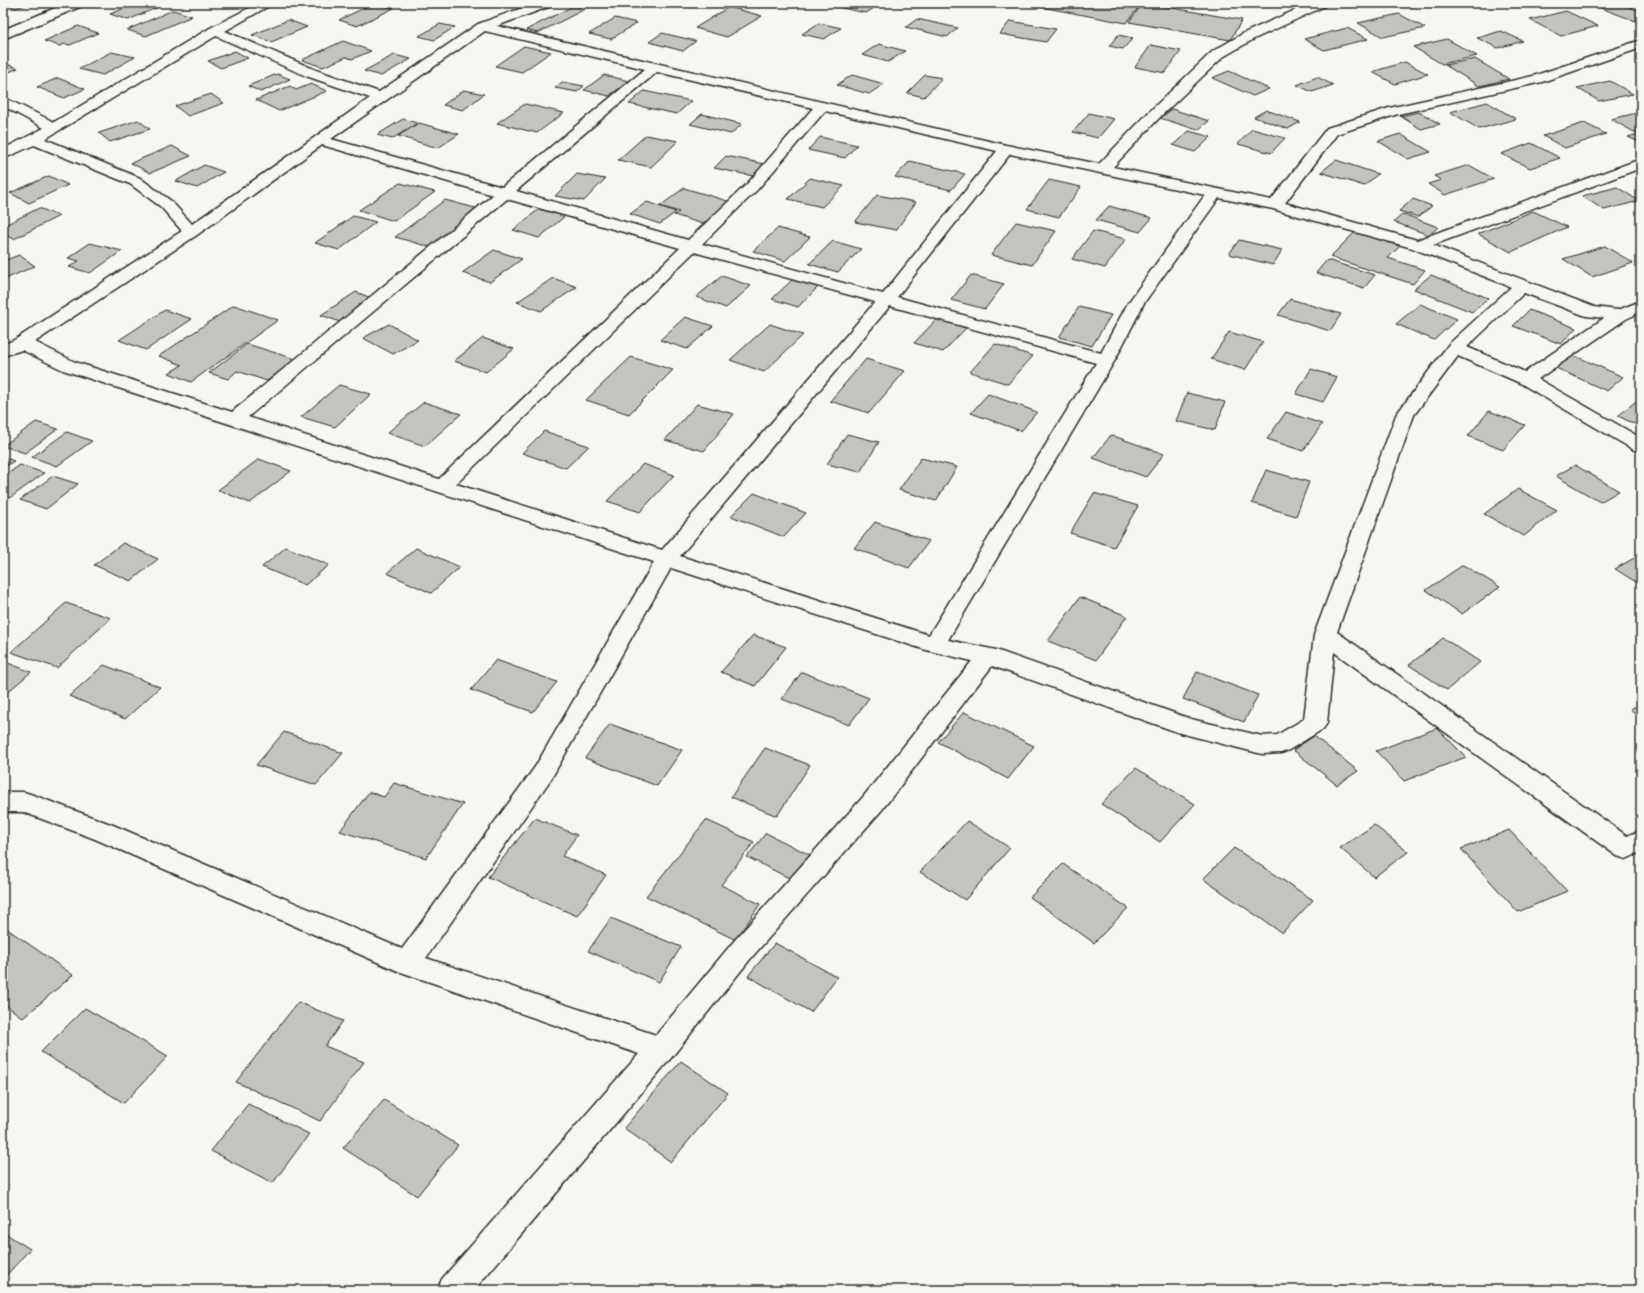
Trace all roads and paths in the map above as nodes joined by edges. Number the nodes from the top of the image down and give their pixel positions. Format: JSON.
{"nodes":[{"id":1,"x":78,"y":3,"type":"edge"},
{"id":2,"x":268,"y":3,"type":"edge"},
{"id":3,"x":1321,"y":3,"type":"edge"},
{"id":4,"x":543,"y":4,"type":"edge"},
{"id":5,"x":483,"y":27,"type":"junction"},
{"id":6,"x":215,"y":31,"type":"junction"},
{"id":7,"x":3,"y":36,"type":"edge"},
{"id":8,"x":1641,"y":44,"type":"edge"},
{"id":9,"x":656,"y":66,"type":"junction"},
{"id":10,"x":380,"y":97,"type":"junction"},
{"id":11,"x":3,"y":101,"type":"edge"},
{"id":12,"x":820,"y":107,"type":"junction"},
{"id":13,"x":54,"y":127,"type":"junction"},
{"id":14,"x":34,"y":140,"type":"junction"},
{"id":15,"x":319,"y":140,"type":"junction"},
{"id":16,"x":1006,"y":149,"type":"junction"},
{"id":17,"x":3,"y":155,"type":"edge"},
{"id":18,"x":1641,"y":163,"type":"edge"},
{"id":19,"x":1103,"y":168,"type":"junction"},
{"id":20,"x":1215,"y":192,"type":"junction"},
{"id":21,"x":507,"y":193,"type":"junction"},
{"id":22,"x":1275,"y":205,"type":"junction"},
{"id":23,"x":191,"y":232,"type":"junction"},
{"id":24,"x":1418,"y":245,"type":"junction"},
{"id":25,"x":690,"y":246,"type":"junction"},
{"id":26,"x":1523,"y":285,"type":"junction"},
{"id":27,"x":887,"y":299,"type":"junction"},
{"id":28,"x":1641,"y":306,"type":"edge"},
{"id":29,"x":1620,"y":314,"type":"junction"},
{"id":30,"x":22,"y":343,"type":"junction"},
{"id":31,"x":1455,"y":348,"type":"junction"},
{"id":32,"x":3,"y":351,"type":"edge"},
{"id":33,"x":1106,"y":360,"type":"junction"},
{"id":34,"x":1526,"y":379,"type":"junction"},
{"id":35,"x":235,"y":419,"type":"junction"},
{"id":36,"x":1641,"y":446,"type":"edge"},
{"id":37,"x":442,"y":487,"type":"junction"},
{"id":38,"x":666,"y":559,"type":"junction"},
{"id":39,"x":1325,"y":635,"type":"junction"},
{"id":40,"x":934,"y":645,"type":"junction"},
{"id":41,"x":988,"y":656,"type":"junction"},
{"id":42,"x":3,"y":802,"type":"edge"},
{"id":43,"x":1641,"y":840,"type":"edge"},
{"id":44,"x":407,"y":963,"type":"junction"},
{"id":45,"x":661,"y":1049,"type":"junction"},
{"id":46,"x":453,"y":1290,"type":"edge"}],
"edges":[{"from":1,"to":7,"type":"street"},
{"from":2,"to":6,"type":"street"},
{"from":3,"to":19,"type":"street"},
{"from":4,"to":5,"type":"street"},
{"from":5,"to":9,"type":"street"},
{"from":5,"to":10,"type":"street"},
{"from":6,"to":10,"type":"street"},
{"from":6,"to":13,"type":"street"},
{"from":8,"to":22,"type":"street"},
{"from":9,"to":12,"type":"street"},
{"from":9,"to":21,"type":"street"},
{"from":10,"to":15,"type":"street"},
{"from":11,"to":13,"type":"street"},
{"from":12,"to":16,"type":"street"},
{"from":12,"to":25,"type":"street"},
{"from":13,"to":14,"type":"street"},
{"from":14,"to":17,"type":"street"},
{"from":14,"to":23,"type":"street"},
{"from":15,"to":21,"type":"street"},
{"from":15,"to":23,"type":"street"},
{"from":16,"to":19,"type":"street"},
{"from":16,"to":27,"type":"street"},
{"from":18,"to":24,"type":"street"},
{"from":19,"to":20,"type":"street"},
{"from":20,"to":22,"type":"street"},
{"from":20,"to":33,"type":"street"},
{"from":21,"to":25,"type":"street"},
{"from":21,"to":35,"type":"street"},
{"from":22,"to":24,"type":"street"},
{"from":23,"to":30,"type":"street"},
{"from":24,"to":26,"type":"street"},
{"from":25,"to":27,"type":"street"},
{"from":25,"to":37,"type":"street"},
{"from":26,"to":29,"type":"street"},
{"from":26,"to":31,"type":"street"},
{"from":27,"to":33,"type":"street"},
{"from":27,"to":38,"type":"street"},
{"from":28,"to":29,"type":"street"},
{"from":29,"to":34,"type":"street"},
{"from":30,"to":32,"type":"street"},
{"from":30,"to":35,"type":"street"},
{"from":31,"to":34,"type":"street"},
{"from":31,"to":39,"type":"street"},
{"from":33,"to":40,"type":"street"},
{"from":34,"to":36,"type":"street"},
{"from":35,"to":37,"type":"street"},
{"from":37,"to":38,"type":"street"},
{"from":38,"to":40,"type":"street"},
{"from":38,"to":44,"type":"street"},
{"from":39,"to":41,"type":"street"},
{"from":39,"to":43,"type":"street"},
{"from":40,"to":41,"type":"street"},
{"from":41,"to":45,"type":"street"},
{"from":42,"to":44,"type":"street"},
{"from":44,"to":45,"type":"street"},
{"from":45,"to":46,"type":"street"}]}
